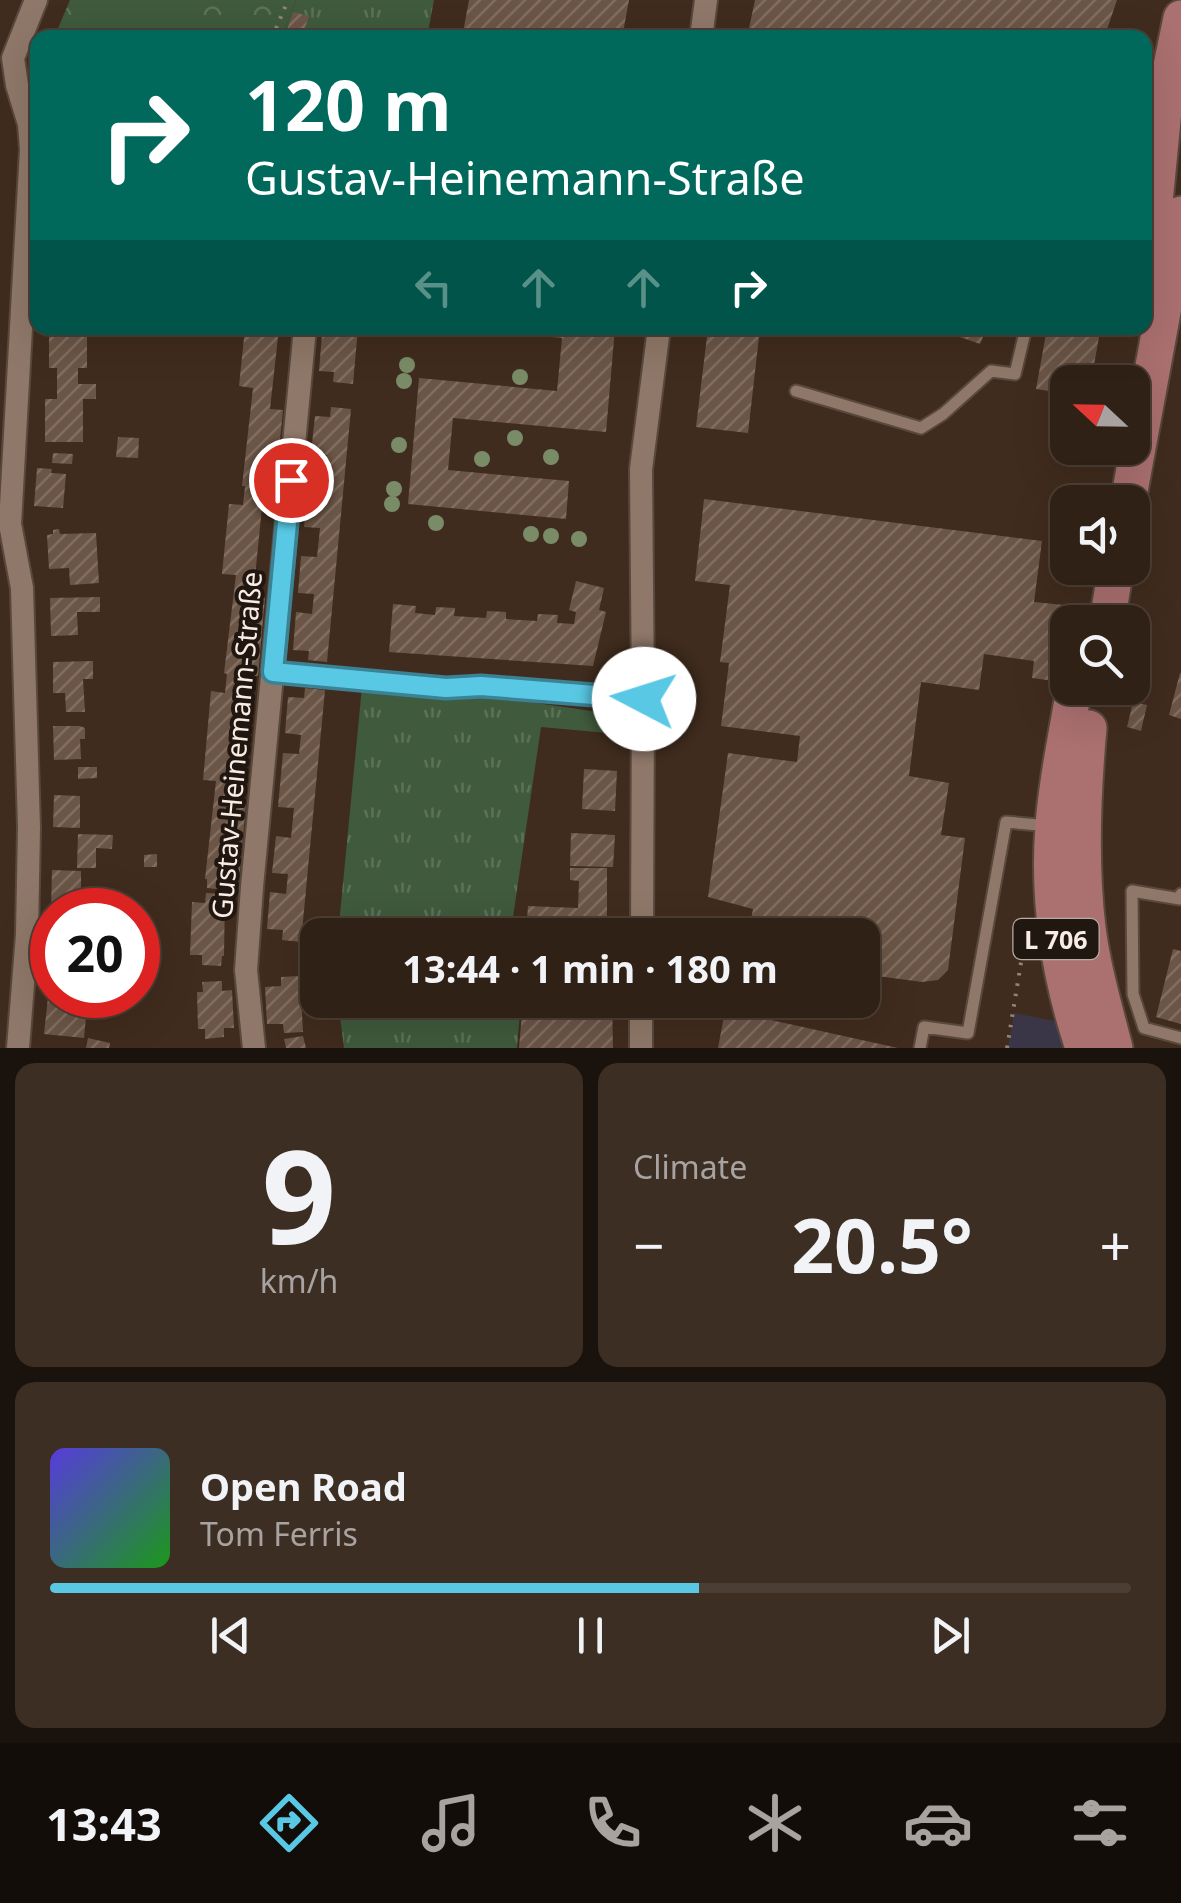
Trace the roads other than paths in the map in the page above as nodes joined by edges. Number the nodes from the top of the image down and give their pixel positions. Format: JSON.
{"nodes":[{"id":1,"x":36,"y":0,"type":"edge"},
{"id":2,"x":706,"y":0,"type":"edge"},
{"id":3,"x":1181,"y":18,"type":"edge"},
{"id":4,"x":701,"y":30,"type":"edge"},
{"id":5,"x":30,"y":137,"type":"edge"},
{"id":6,"x":30,"y":168,"type":"edge"},
{"id":7,"x":1181,"y":214,"type":"edge"},
{"id":8,"x":1152,"y":233,"type":"edge"},
{"id":9,"x":304,"y":335,"type":"edge"},
{"id":10,"x":658,"y":335,"type":"edge"},
{"id":11,"x":1024,"y":335,"type":"edge"},
{"id":12,"x":1135,"y":335,"type":"edge"},
{"id":13,"x":1129,"y":365,"type":"edge"},
{"id":14,"x":796,"y":391,"type":"dead end"},
{"id":15,"x":1131,"y":485,"type":"edge"},
{"id":16,"x":273,"y":672,"type":"junction"},
{"id":17,"x":644,"y":699,"type":"junction"},
{"id":18,"x":1073,"y":705,"type":"edge"},
{"id":19,"x":1093,"y":705,"type":"edge"},
{"id":20,"x":1068,"y":829,"type":"junction"},
{"id":21,"x":1181,"y":894,"type":"edge"},
{"id":22,"x":642,"y":918,"type":"edge"},
{"id":23,"x":641,"y":1018,"type":"edge"},
{"id":24,"x":1181,"y":1038,"type":"edge"},
{"id":25,"x":18,"y":1048,"type":"edge"},
{"id":26,"x":254,"y":1048,"type":"edge"},
{"id":27,"x":641,"y":1048,"type":"edge"},
{"id":28,"x":920,"y":1048,"type":"edge"},
{"id":29,"x":1083,"y":1048,"type":"edge"},
{"id":30,"x":1116,"y":1048,"type":"edge"}],
"edges":[{"from":1,"to":5,"type":"street"},
{"from":2,"to":4,"type":"street"},
{"from":3,"to":8,"type":"main road"},
{"from":6,"to":25,"type":"street"},
{"from":7,"to":15,"type":"main road"},
{"from":9,"to":16,"type":"street","name":"Gustav-Heinemann-Straße"},
{"from":10,"to":17,"type":"street"},
{"from":11,"to":14,"type":"lane"},
{"from":12,"to":13,"type":"main road"},
{"from":16,"to":17,"type":"lane"},
{"from":16,"to":26,"type":"street","name":"Gustav-Heinemann-Straße"},
{"from":17,"to":22,"type":"street"},
{"from":18,"to":20,"type":"main road","number":"L 706"},
{"from":19,"to":20,"type":"main road","number":"L 706"},
{"from":20,"to":28,"type":"lane"},
{"from":20,"to":29,"type":"main road","number":"L 706"},
{"from":20,"to":30,"type":"main road","number":"L 706"},
{"from":21,"to":24,"type":"lane"},
{"from":23,"to":27,"type":"street"}]}
